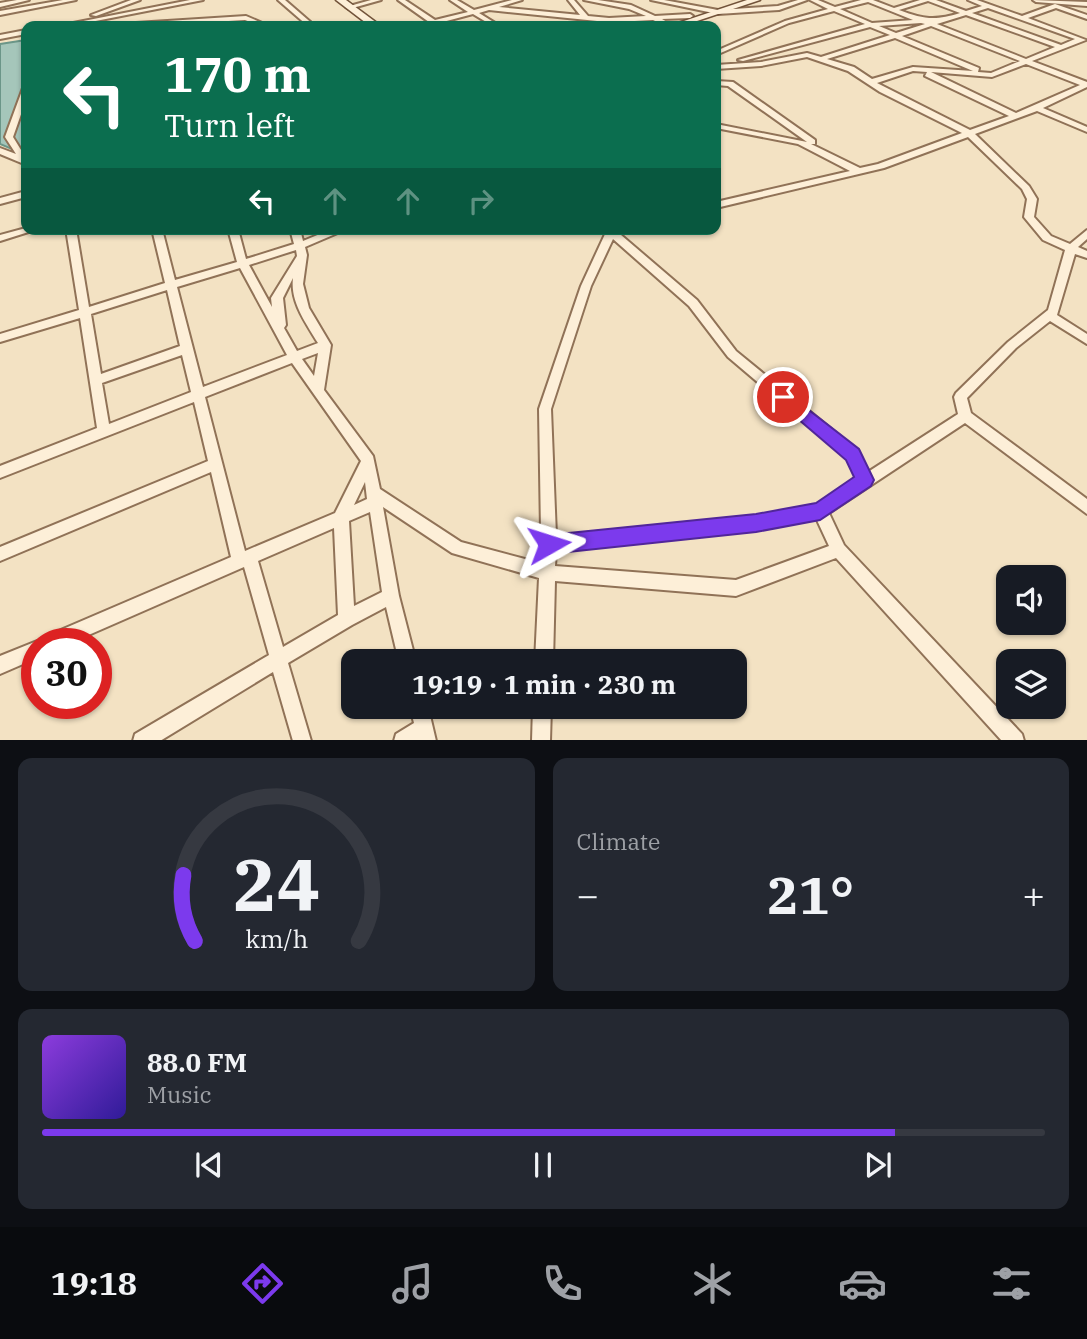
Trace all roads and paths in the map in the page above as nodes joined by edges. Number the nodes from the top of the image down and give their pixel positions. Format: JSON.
{"nodes":[{"id":1,"x":26,"y":0,"type":"edge"},
{"id":2,"x":73,"y":0,"type":"edge"},
{"id":3,"x":137,"y":0,"type":"edge"},
{"id":4,"x":200,"y":0,"type":"edge"},
{"id":5,"x":281,"y":0,"type":"edge"},
{"id":6,"x":340,"y":0,"type":"edge"},
{"id":7,"x":378,"y":0,"type":"edge"},
{"id":8,"x":401,"y":0,"type":"edge"},
{"id":9,"x":453,"y":0,"type":"edge"},
{"id":10,"x":519,"y":0,"type":"edge"},
{"id":11,"x":571,"y":0,"type":"edge"},
{"id":12,"x":587,"y":0,"type":"edge"},
{"id":13,"x":654,"y":0,"type":"edge"},
{"id":14,"x":756,"y":0,"type":"edge"},
{"id":15,"x":804,"y":0,"type":"edge"},
{"id":16,"x":868,"y":0,"type":"edge"},
{"id":17,"x":928,"y":0,"type":"edge"},
{"id":18,"x":971,"y":0,"type":"edge"},
{"id":19,"x":672,"y":1,"type":"edge"},
{"id":20,"x":818,"y":1,"type":"edge"},
{"id":21,"x":1039,"y":1,"type":"edge"},
{"id":22,"x":1055,"y":3,"type":"edge"},
{"id":23,"x":1087,"y":4,"type":"edge"},
{"id":24,"x":0,"y":5,"type":"edge"},
{"id":25,"x":989,"y":6,"type":"junction"},
{"id":26,"x":349,"y":7,"type":"junction"},
{"id":27,"x":489,"y":8,"type":"junction"},
{"id":28,"x":835,"y":10,"type":"junction"},
{"id":29,"x":893,"y":10,"type":"junction"},
{"id":30,"x":473,"y":12,"type":"junction"},
{"id":31,"x":718,"y":12,"type":"junction"},
{"id":32,"x":0,"y":13,"type":"edge"},
{"id":33,"x":967,"y":13,"type":"junction"},
{"id":34,"x":1087,"y":16,"type":"edge"},
{"id":35,"x":586,"y":18,"type":"junction"},
{"id":36,"x":654,"y":18,"type":"junction"},
{"id":37,"x":694,"y":18,"type":"junction"},
{"id":38,"x":953,"y":18,"type":"junction"},
{"id":39,"x":1022,"y":18,"type":"junction"},
{"id":40,"x":830,"y":19,"type":"dead end"},
{"id":41,"x":918,"y":19,"type":"junction"},
{"id":42,"x":609,"y":20,"type":"joint"},
{"id":43,"x":69,"y":21,"type":"edge"},
{"id":44,"x":88,"y":21,"type":"edge"},
{"id":45,"x":199,"y":21,"type":"edge"},
{"id":46,"x":254,"y":21,"type":"edge"},
{"id":47,"x":306,"y":21,"type":"edge"},
{"id":48,"x":369,"y":21,"type":"edge"},
{"id":49,"x":432,"y":21,"type":"edge"},
{"id":50,"x":446,"y":21,"type":"edge"},
{"id":51,"x":488,"y":21,"type":"edge"},
{"id":52,"x":661,"y":21,"type":"edge"},
{"id":53,"x":686,"y":21,"type":"edge"},
{"id":54,"x":787,"y":22,"type":"junction"},
{"id":55,"x":870,"y":25,"type":"junction"},
{"id":56,"x":932,"y":25,"type":"junction"},
{"id":57,"x":825,"y":29,"type":"dead end"},
{"id":58,"x":21,"y":35,"type":"edge"},
{"id":59,"x":754,"y":36,"type":"junction"},
{"id":60,"x":896,"y":36,"type":"junction"},
{"id":61,"x":1,"y":37,"type":"edge"},
{"id":62,"x":772,"y":37,"type":"dead end"},
{"id":63,"x":815,"y":39,"type":"junction"},
{"id":64,"x":1084,"y":40,"type":"edge"},
{"id":65,"x":765,"y":45,"type":"dead end"},
{"id":66,"x":1060,"y":47,"type":"junction"},
{"id":67,"x":721,"y":52,"type":"edge"},
{"id":68,"x":823,"y":58,"type":"junction"},
{"id":69,"x":1026,"y":61,"type":"junction"},
{"id":70,"x":728,"y":65,"type":"junction"},
{"id":71,"x":721,"y":67,"type":"edge"},
{"id":72,"x":915,"y":69,"type":"junction"},
{"id":73,"x":986,"y":75,"type":"junction"},
{"id":74,"x":870,"y":82,"type":"junction"},
{"id":75,"x":721,"y":83,"type":"edge"},
{"id":76,"x":1086,"y":84,"type":"edge"},
{"id":77,"x":21,"y":100,"type":"edge"},
{"id":78,"x":1037,"y":108,"type":"junction"},
{"id":79,"x":1016,"y":116,"type":"junction"},
{"id":80,"x":721,"y":127,"type":"edge"},
{"id":81,"x":1087,"y":130,"type":"edge"},
{"id":82,"x":968,"y":133,"type":"junction"},
{"id":83,"x":4,"y":136,"type":"edge"},
{"id":84,"x":0,"y":151,"type":"edge"},
{"id":85,"x":21,"y":157,"type":"edge"},
{"id":86,"x":21,"y":160,"type":"edge"},
{"id":87,"x":841,"y":163,"type":"junction"},
{"id":88,"x":858,"y":171,"type":"junction"},
{"id":89,"x":21,"y":195,"type":"edge"},
{"id":90,"x":0,"y":201,"type":"edge"},
{"id":91,"x":721,"y":204,"type":"edge"},
{"id":92,"x":21,"y":232,"type":"edge"},
{"id":93,"x":1087,"y":233,"type":"edge"},
{"id":94,"x":72,"y":235,"type":"edge"},
{"id":95,"x":159,"y":235,"type":"edge"},
{"id":96,"x":235,"y":235,"type":"edge"},
{"id":97,"x":296,"y":235,"type":"edge"},
{"id":98,"x":323,"y":235,"type":"edge"},
{"id":99,"x":327,"y":235,"type":"edge"},
{"id":100,"x":612,"y":235,"type":"edge"},
{"id":101,"x":619,"y":235,"type":"edge"},
{"id":102,"x":0,"y":238,"type":"edge"},
{"id":103,"x":317,"y":239,"type":"junction"},
{"id":104,"x":1071,"y":248,"type":"junction"},
{"id":105,"x":300,"y":250,"type":"junction"},
{"id":106,"x":1087,"y":255,"type":"edge"},
{"id":107,"x":242,"y":262,"type":"junction"},
{"id":108,"x":172,"y":284,"type":"junction"},
{"id":109,"x":82,"y":312,"type":"junction"},
{"id":110,"x":1049,"y":315,"type":"junction"},
{"id":111,"x":281,"y":332,"type":"junction"},
{"id":112,"x":0,"y":338,"type":"edge"},
{"id":113,"x":1087,"y":340,"type":"edge"},
{"id":114,"x":325,"y":345,"type":"junction"},
{"id":115,"x":188,"y":348,"type":"junction"},
{"id":116,"x":294,"y":357,"type":"junction"},
{"id":117,"x":95,"y":381,"type":"junction"},
{"id":118,"x":318,"y":391,"type":"junction"},
{"id":119,"x":199,"y":396,"type":"junction"},
{"id":120,"x":965,"y":416,"type":"junction"},
{"id":121,"x":104,"y":432,"type":"junction"},
{"id":122,"x":368,"y":460,"type":"junction"},
{"id":123,"x":216,"y":464,"type":"junction"},
{"id":124,"x":0,"y":471,"type":"edge"},
{"id":125,"x":865,"y":480,"type":"junction"},
{"id":126,"x":374,"y":498,"type":"junction"},
{"id":127,"x":1087,"y":508,"type":"edge"},
{"id":128,"x":820,"y":511,"type":"junction"},
{"id":129,"x":341,"y":517,"type":"junction"},
{"id":130,"x":549,"y":544,"type":"junction"},
{"id":131,"x":839,"y":550,"type":"junction"},
{"id":132,"x":0,"y":554,"type":"edge"},
{"id":133,"x":245,"y":559,"type":"junction"},
{"id":134,"x":548,"y":573,"type":"junction"},
{"id":135,"x":391,"y":596,"type":"junction"},
{"id":136,"x":346,"y":619,"type":"junction"},
{"id":137,"x":85,"y":628,"type":"edge"},
{"id":138,"x":405,"y":649,"type":"edge"},
{"id":139,"x":545,"y":649,"type":"edge"},
{"id":140,"x":21,"y":656,"type":"edge"},
{"id":141,"x":278,"y":659,"type":"junction"},
{"id":142,"x":0,"y":665,"type":"edge"},
{"id":143,"x":542,"y":719,"type":"edge"},
{"id":144,"x":426,"y":734,"type":"edge"},
{"id":145,"x":142,"y":740,"type":"edge"},
{"id":146,"x":302,"y":740,"type":"edge"},
{"id":147,"x":403,"y":740,"type":"edge"},
{"id":148,"x":541,"y":740,"type":"edge"},
{"id":149,"x":1015,"y":740,"type":"edge"}],
"edges":[{"from":1,"to":24,"type":"street"},
{"from":2,"to":32,"type":"street"},
{"from":3,"to":43,"type":"street"},
{"from":4,"to":44,"type":"street"},
{"from":5,"to":47,"type":"street"},
{"from":6,"to":26,"type":"street"},
{"from":7,"to":26,"type":"street"},
{"from":8,"to":49,"type":"street"},
{"from":9,"to":30,"type":"street"},
{"from":10,"to":27,"type":"street"},
{"from":11,"to":35,"type":"street"},
{"from":12,"to":36,"type":"street"},
{"from":13,"to":19,"type":"street"},
{"from":14,"to":31,"type":"street"},
{"from":15,"to":31,"type":"street"},
{"from":15,"to":59,"type":"street"},
{"from":16,"to":28,"type":"street"},
{"from":16,"to":29,"type":"street"},
{"from":17,"to":29,"type":"street"},
{"from":17,"to":33,"type":"street"},
{"from":18,"to":25,"type":"street"},
{"from":19,"to":31,"type":"street"},
{"from":19,"to":37,"type":"street"},
{"from":20,"to":28,"type":"street"},
{"from":20,"to":54,"type":"street"},
{"from":21,"to":22,"type":"street"},
{"from":22,"to":23,"type":"street"},
{"from":22,"to":34,"type":"street"},
{"from":22,"to":39,"type":"street"},
{"from":25,"to":33,"type":"street"},
{"from":25,"to":39,"type":"street"},
{"from":26,"to":48,"type":"street"},
{"from":27,"to":30,"type":"street"},
{"from":27,"to":35,"type":"street"},
{"from":28,"to":40,"type":"street"},
{"from":28,"to":54,"type":"street"},
{"from":28,"to":55,"type":"street"},
{"from":29,"to":41,"type":"street"},
{"from":30,"to":50,"type":"street"},
{"from":30,"to":51,"type":"street"},
{"from":31,"to":37,"type":"street"},
{"from":33,"to":38,"type":"street"},
{"from":33,"to":66,"type":"street"},
{"from":35,"to":42,"type":"street"},
{"from":36,"to":37,"type":"street"},
{"from":36,"to":42,"type":"street"},
{"from":36,"to":52,"type":"street"},
{"from":37,"to":53,"type":"street"},
{"from":38,"to":41,"type":"street"},
{"from":38,"to":56,"type":"street"},
{"from":39,"to":64,"type":"street"},
{"from":41,"to":55,"type":"street"},
{"from":41,"to":56,"type":"street"},
{"from":45,"to":46,"type":"street"},
{"from":54,"to":59,"type":"street"},
{"from":54,"to":62,"type":"street"},
{"from":55,"to":60,"type":"street"},
{"from":55,"to":63,"type":"street"},
{"from":56,"to":60,"type":"street"},
{"from":56,"to":69,"type":"street"},
{"from":57,"to":63,"type":"street"},
{"from":58,"to":61,"type":"street"},
{"from":59,"to":67,"type":"street"},
{"from":60,"to":68,"type":"street"},
{"from":60,"to":73,"type":"street"},
{"from":63,"to":70,"type":"street"},
{"from":64,"to":66,"type":"street"},
{"from":65,"to":70,"type":"street"},
{"from":66,"to":69,"type":"street"},
{"from":68,"to":70,"type":"street"},
{"from":68,"to":74,"type":"street"},
{"from":69,"to":73,"type":"street"},
{"from":69,"to":76,"type":"street"},
{"from":70,"to":71,"type":"street"},
{"from":72,"to":73,"type":"street"},
{"from":72,"to":74,"type":"street"},
{"from":72,"to":79,"type":"street"},
{"from":74,"to":82,"type":"street"},
{"from":75,"to":87,"type":"street"},
{"from":76,"to":78,"type":"street"},
{"from":77,"to":83,"type":"street"},
{"from":78,"to":79,"type":"street"},
{"from":78,"to":81,"type":"street"},
{"from":79,"to":82,"type":"street"},
{"from":80,"to":87,"type":"street"},
{"from":82,"to":88,"type":"street"},
{"from":82,"to":104,"type":"street"},
{"from":83,"to":85,"type":"street"},
{"from":84,"to":86,"type":"street"},
{"from":87,"to":88,"type":"street"},
{"from":88,"to":91,"type":"street"},
{"from":89,"to":90,"type":"street"},
{"from":92,"to":102,"type":"street"},
{"from":93,"to":104,"type":"street"},
{"from":94,"to":109,"type":"street"},
{"from":95,"to":108,"type":"street"},
{"from":96,"to":107,"type":"street"},
{"from":97,"to":105,"type":"street"},
{"from":98,"to":103,"type":"street"},
{"from":99,"to":103,"type":"street"},
{"from":100,"to":130,"type":"street"},
{"from":101,"to":125,"type":"street"},
{"from":103,"to":105,"type":"street"},
{"from":104,"to":106,"type":"street"},
{"from":104,"to":110,"type":"street"},
{"from":105,"to":107,"type":"street"},
{"from":105,"to":111,"type":"street"},
{"from":105,"to":114,"type":"street"},
{"from":107,"to":108,"type":"street"},
{"from":107,"to":111,"type":"street"},
{"from":108,"to":109,"type":"street"},
{"from":108,"to":115,"type":"street"},
{"from":109,"to":112,"type":"street"},
{"from":109,"to":117,"type":"street"},
{"from":110,"to":113,"type":"street"},
{"from":110,"to":120,"type":"street"},
{"from":111,"to":116,"type":"street"},
{"from":114,"to":116,"type":"street"},
{"from":114,"to":118,"type":"street"},
{"from":115,"to":117,"type":"street"},
{"from":115,"to":119,"type":"street"},
{"from":116,"to":118,"type":"street"},
{"from":116,"to":119,"type":"street"},
{"from":117,"to":121,"type":"street"},
{"from":118,"to":122,"type":"street"},
{"from":119,"to":121,"type":"street"},
{"from":119,"to":123,"type":"street"},
{"from":120,"to":125,"type":"street"},
{"from":120,"to":127,"type":"street"},
{"from":121,"to":124,"type":"street"},
{"from":122,"to":126,"type":"street"},
{"from":122,"to":129,"type":"street"},
{"from":123,"to":132,"type":"street"},
{"from":123,"to":133,"type":"street"},
{"from":125,"to":128,"type":"street"},
{"from":126,"to":129,"type":"street"},
{"from":126,"to":134,"type":"street"},
{"from":126,"to":135,"type":"street"},
{"from":128,"to":130,"type":"street"},
{"from":128,"to":131,"type":"street"},
{"from":129,"to":133,"type":"street"},
{"from":129,"to":136,"type":"street"},
{"from":130,"to":134,"type":"street"},
{"from":131,"to":134,"type":"street"},
{"from":131,"to":149,"type":"street"},
{"from":133,"to":137,"type":"street"},
{"from":133,"to":141,"type":"street"},
{"from":134,"to":139,"type":"street"},
{"from":135,"to":136,"type":"street"},
{"from":135,"to":138,"type":"street"},
{"from":136,"to":141,"type":"street"},
{"from":140,"to":142,"type":"street"},
{"from":141,"to":145,"type":"street"},
{"from":141,"to":146,"type":"street"},
{"from":143,"to":148,"type":"street"},
{"from":144,"to":147,"type":"street"}]}
